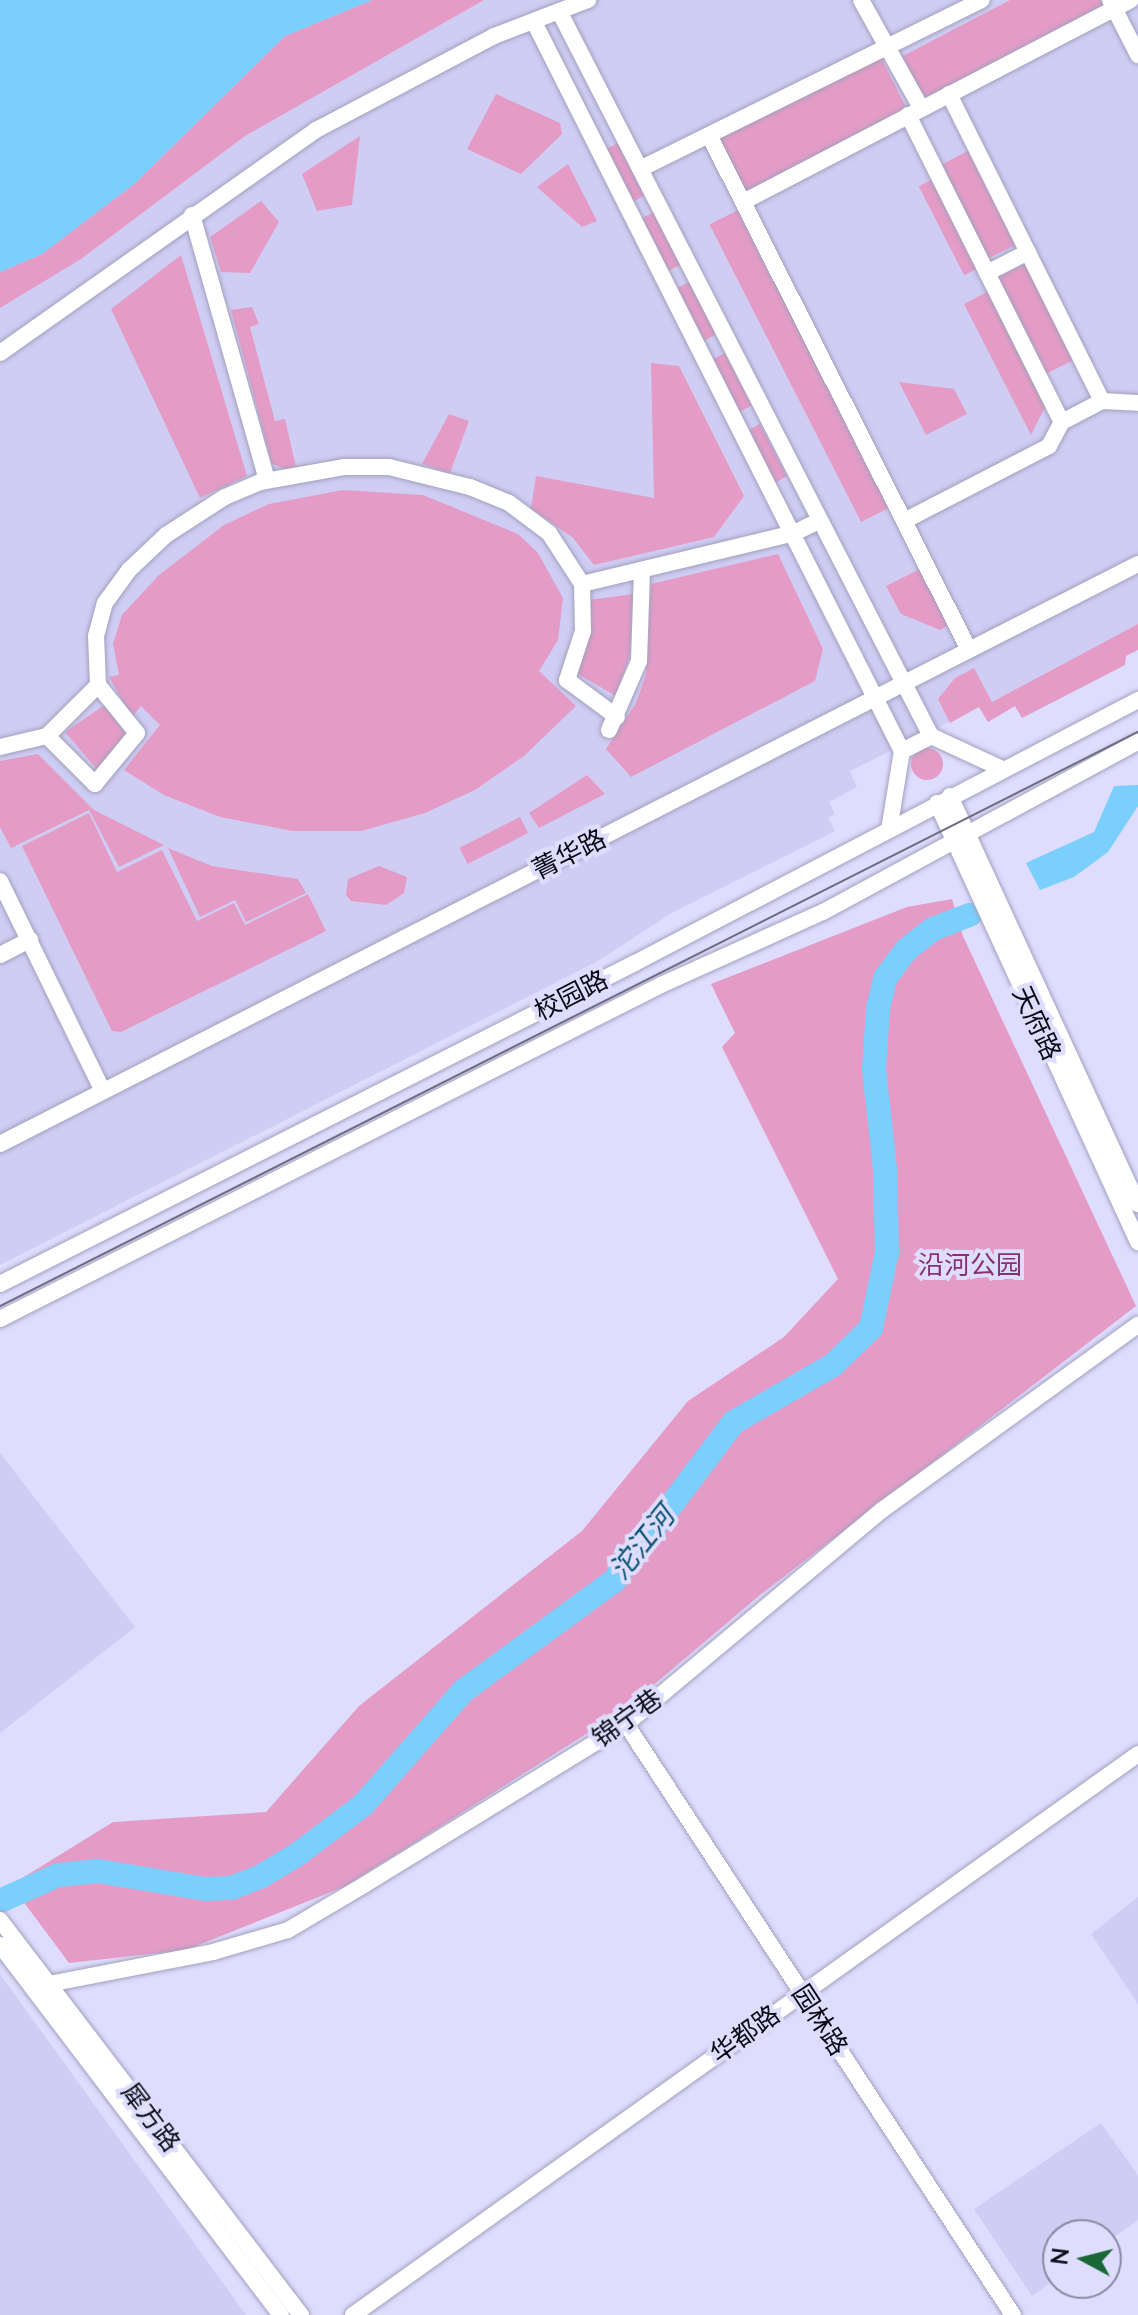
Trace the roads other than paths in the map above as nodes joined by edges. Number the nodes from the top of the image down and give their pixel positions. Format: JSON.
{"nodes":[{"id":1,"x":588,"y":0,"type":"edge"},
{"id":2,"x":861,"y":0,"type":"edge"},
{"id":3,"x":982,"y":0,"type":"edge"},
{"id":4,"x":1131,"y":0,"type":"edge"},
{"id":5,"x":1112,"y":4,"type":"edge"},
{"id":6,"x":559,"y":11,"type":"junction"},
{"id":7,"x":534,"y":22,"type":"junction"},
{"id":8,"x":887,"y":47,"type":"junction"},
{"id":9,"x":1138,"y":55,"type":"edge"},
{"id":10,"x":949,"y":94,"type":"junction"},
{"id":11,"x":914,"y":112,"type":"junction"},
{"id":12,"x":709,"y":135,"type":"junction"},
{"id":13,"x":640,"y":169,"type":"junction"},
{"id":14,"x":743,"y":202,"type":"junction"},
{"id":15,"x":192,"y":215,"type":"junction"},
{"id":16,"x":1028,"y":252,"type":"junction"},
{"id":17,"x":987,"y":273,"type":"junction"},
{"id":18,"x":0,"y":353,"type":"edge"},
{"id":19,"x":1102,"y":401,"type":"junction"},
{"id":20,"x":1138,"y":403,"type":"edge"},
{"id":21,"x":1062,"y":422,"type":"junction"},
{"id":22,"x":267,"y":480,"type":"junction"},
{"id":23,"x":819,"y":521,"type":"junction"},
{"id":24,"x":904,"y":521,"type":"junction"},
{"id":25,"x":794,"y":533,"type":"junction"},
{"id":26,"x":1138,"y":564,"type":"edge"},
{"id":27,"x":642,"y":571,"type":"junction"},
{"id":28,"x":582,"y":584,"type":"junction"},
{"id":29,"x":969,"y":650,"type":"junction"},
{"id":30,"x":904,"y":683,"type":"junction"},
{"id":31,"x":98,"y":685,"type":"junction"},
{"id":32,"x":875,"y":698,"type":"junction"},
{"id":33,"x":1138,"y":700,"type":"edge"},
{"id":34,"x":47,"y":736,"type":"junction"},
{"id":35,"x":931,"y":736,"type":"junction"},
{"id":36,"x":1132,"y":745,"type":"edge"},
{"id":37,"x":0,"y":747,"type":"edge"},
{"id":38,"x":902,"y":751,"type":"junction"},
{"id":39,"x":1002,"y":769,"type":"junction"},
{"id":40,"x":944,"y":800,"type":"junction"},
{"id":41,"x":889,"y":830,"type":"junction"},
{"id":42,"x":961,"y":838,"type":"junction"},
{"id":43,"x":0,"y":881,"type":"edge"},
{"id":44,"x":30,"y":940,"type":"junction"},
{"id":45,"x":0,"y":955,"type":"edge"},
{"id":46,"x":103,"y":1091,"type":"junction"},
{"id":47,"x":0,"y":1144,"type":"edge"},
{"id":48,"x":1138,"y":1204,"type":"edge"},
{"id":49,"x":1138,"y":1242,"type":"edge"},
{"id":50,"x":0,"y":1284,"type":"edge"},
{"id":51,"x":0,"y":1319,"type":"edge"},
{"id":52,"x":1138,"y":1325,"type":"edge"},
{"id":53,"x":626,"y":1724,"type":"junction"},
{"id":54,"x":1138,"y":1754,"type":"edge"},
{"id":55,"x":3,"y":1932,"type":"edge"},
{"id":56,"x":49,"y":1984,"type":"junction"},
{"id":57,"x":802,"y":1993,"type":"junction"},
{"id":58,"x":281,"y":2315,"type":"edge"},
{"id":59,"x":301,"y":2315,"type":"edge"},
{"id":60,"x":353,"y":2315,"type":"edge"},
{"id":61,"x":1013,"y":2315,"type":"edge"}],
"edges":[{"from":1,"to":6,"type":"street"},
{"from":2,"to":8,"type":"street"},
{"from":3,"to":8,"type":"street"},
{"from":4,"to":5,"type":"street"},
{"from":5,"to":9,"type":"street"},
{"from":5,"to":10,"type":"street"},
{"from":6,"to":7,"type":"street"},
{"from":6,"to":13,"type":"street"},
{"from":7,"to":15,"type":"street"},
{"from":7,"to":25,"type":"street"},
{"from":8,"to":11,"type":"street"},
{"from":8,"to":12,"type":"street"},
{"from":10,"to":11,"type":"street"},
{"from":10,"to":16,"type":"street"},
{"from":11,"to":14,"type":"street"},
{"from":11,"to":17,"type":"street"},
{"from":12,"to":13,"type":"street"},
{"from":12,"to":14,"type":"street"},
{"from":13,"to":23,"type":"street"},
{"from":14,"to":24,"type":"street"},
{"from":15,"to":18,"type":"street"},
{"from":15,"to":22,"type":"street"},
{"from":16,"to":17,"type":"street"},
{"from":16,"to":19,"type":"street"},
{"from":17,"to":21,"type":"street"},
{"from":19,"to":20,"type":"street"},
{"from":19,"to":21,"type":"street"},
{"from":21,"to":24,"type":"street"},
{"from":22,"to":28,"type":"street"},
{"from":22,"to":31,"type":"street"},
{"from":23,"to":25,"type":"street"},
{"from":23,"to":30,"type":"street"},
{"from":24,"to":29,"type":"street"},
{"from":25,"to":27,"type":"street"},
{"from":25,"to":32,"type":"street"},
{"from":26,"to":29,"type":"street","name":"菁华路"},
{"from":27,"to":28,"type":"street"},
{"from":27,"to":28,"type":"street"},
{"from":29,"to":30,"type":"street","name":"菁华路"},
{"from":30,"to":32,"type":"street","name":"菁华路"},
{"from":30,"to":35,"type":"street"},
{"from":31,"to":34,"type":"street"},
{"from":31,"to":34,"type":"street"},
{"from":32,"to":38,"type":"street"},
{"from":32,"to":46,"type":"street","name":"菁华路"},
{"from":33,"to":39,"type":"street","name":"校园路"},
{"from":34,"to":37,"type":"street"},
{"from":35,"to":38,"type":"street"},
{"from":35,"to":39,"type":"street"},
{"from":36,"to":42,"type":"street","name":"校园路"},
{"from":38,"to":41,"type":"street"},
{"from":39,"to":40,"type":"street","name":"校园路"},
{"from":40,"to":41,"type":"street","name":"校园路"},
{"from":40,"to":42,"type":"street","name":"天府路"},
{"from":41,"to":50,"type":"street","name":"校园路"},
{"from":42,"to":48,"type":"street","name":"天府路"},
{"from":42,"to":49,"type":"street","name":"天府路"},
{"from":42,"to":51,"type":"street","name":"校园路"},
{"from":43,"to":44,"type":"street"},
{"from":44,"to":45,"type":"street"},
{"from":44,"to":46,"type":"street"},
{"from":46,"to":47,"type":"street","name":"菁华路"},
{"from":52,"to":53,"type":"street","name":"锦宁巷"},
{"from":53,"to":56,"type":"street","name":"锦宁巷"},
{"from":53,"to":57,"type":"street","name":"园林路"},
{"from":54,"to":57,"type":"street","name":"华都路"},
{"from":55,"to":56,"type":"street","name":"犀方路"},
{"from":55,"to":58,"type":"street","name":"犀方路"},
{"from":56,"to":59,"type":"street","name":"犀方路"},
{"from":57,"to":60,"type":"street","name":"华都路"},
{"from":57,"to":61,"type":"street","name":"园林路"}]}
